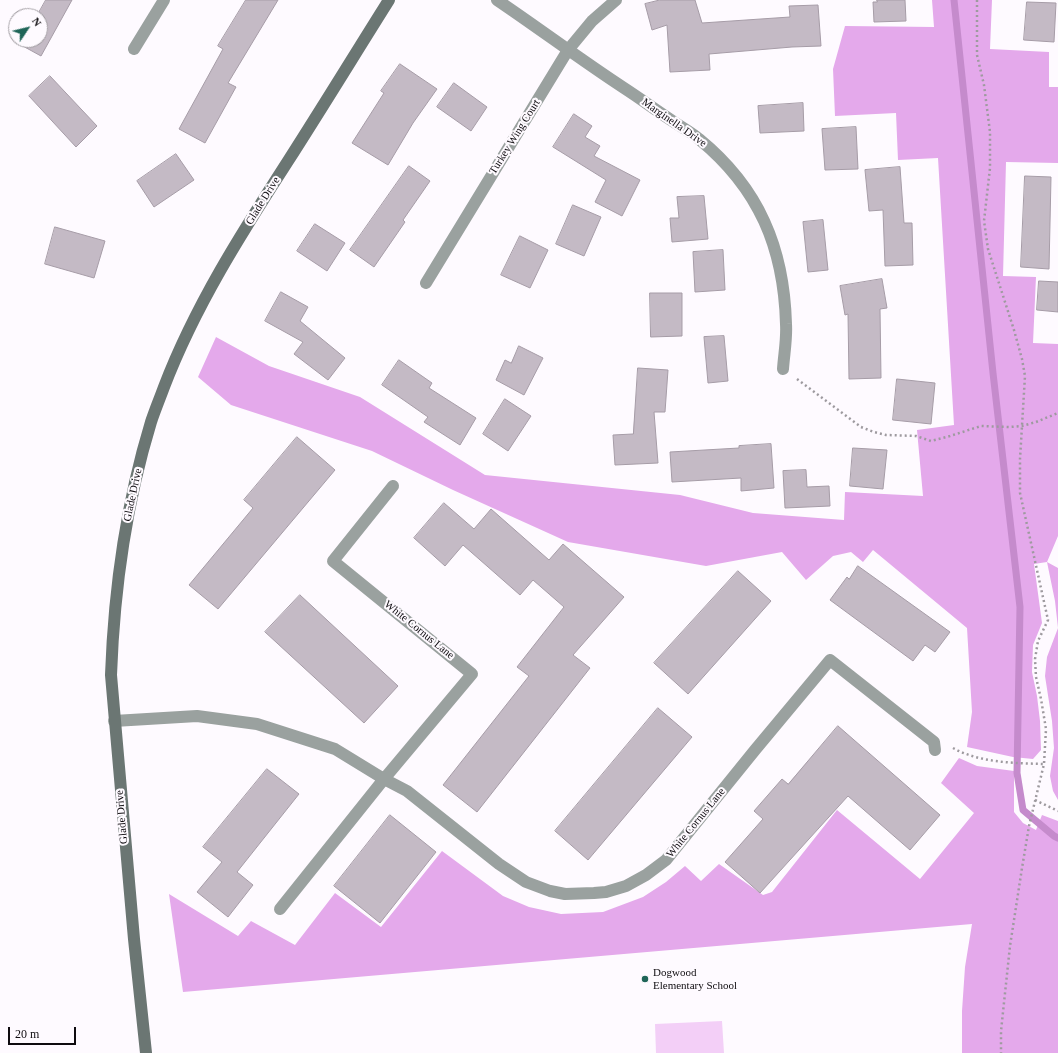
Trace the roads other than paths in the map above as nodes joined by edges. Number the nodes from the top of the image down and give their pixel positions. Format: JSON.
{"nodes":[{"id":1,"x":164,"y":0,"type":"edge"},
{"id":2,"x":389,"y":0,"type":"edge"},
{"id":3,"x":497,"y":0,"type":"edge"},
{"id":4,"x":616,"y":0,"type":"edge"},
{"id":5,"x":134,"y":49,"type":"dead end"},
{"id":6,"x":568,"y":50,"type":"junction"},
{"id":7,"x":426,"y":283,"type":"dead end"},
{"id":8,"x":783,"y":369,"type":"road end"},
{"id":9,"x":393,"y":486,"type":"dead end"},
{"id":10,"x":114,"y":720,"type":"junction"},
{"id":11,"x":935,"y":750,"type":"road end"},
{"id":12,"x":384,"y":779,"type":"junction"},
{"id":13,"x":280,"y":909,"type":"dead end"},
{"id":14,"x":146,"y":1053,"type":"edge"}],
"edges":[{"from":1,"to":5,"type":"street"},
{"from":2,"to":10,"type":"street","name":"Glade Drive"},
{"from":3,"to":6,"type":"street","name":"Marginella Drive"},
{"from":4,"to":6,"type":"street","name":"Turkey Wing Court"},
{"from":6,"to":7,"type":"street","name":"Turkey Wing Court"},
{"from":6,"to":8,"type":"street","name":"Marginella Drive"},
{"from":9,"to":12,"type":"street","name":"White Cornus Lane"},
{"from":10,"to":12,"type":"street","name":"White Cornus Lane"},
{"from":10,"to":14,"type":"street","name":"Glade Drive"},
{"from":11,"to":12,"type":"street","name":"White Cornus Lane"},
{"from":12,"to":13,"type":"street","name":"White Cornus Lane"}]}
